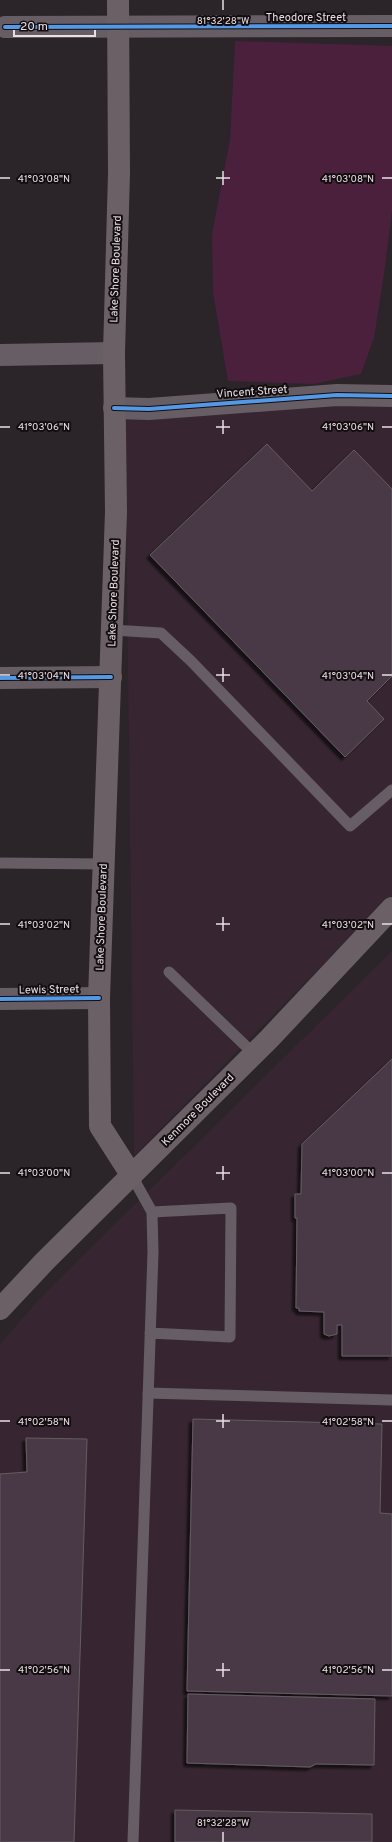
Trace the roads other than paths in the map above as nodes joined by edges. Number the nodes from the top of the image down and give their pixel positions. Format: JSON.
{"nodes":[{"id":1,"x":118,"y":0,"type":"edge"},
{"id":2,"x":392,"y":26,"type":"edge"},
{"id":3,"x":5,"y":27,"type":"dead end"},
{"id":4,"x":118,"y":27,"type":"junction"},
{"id":5,"x":114,"y":353,"type":"junction"},
{"id":6,"x":0,"y":354,"type":"edge"},
{"id":7,"x":392,"y":396,"type":"edge"},
{"id":8,"x":114,"y":408,"type":"junction"},
{"id":9,"x":112,"y":630,"type":"junction"},
{"id":10,"x":111,"y":677,"type":"junction"},
{"id":11,"x":0,"y":678,"type":"edge"},
{"id":12,"x":392,"y":790,"type":"edge"},
{"id":13,"x":0,"y":862,"type":"edge"},
{"id":14,"x":104,"y":864,"type":"junction"},
{"id":15,"x":392,"y":908,"type":"edge"},
{"id":16,"x":169,"y":972,"type":"dead end"},
{"id":17,"x":99,"y":998,"type":"junction"},
{"id":18,"x":0,"y":999,"type":"edge"},
{"id":19,"x":254,"y":1054,"type":"junction"},
{"id":20,"x":132,"y":1176,"type":"junction"},
{"id":21,"x":152,"y":1212,"type":"junction"},
{"id":22,"x":0,"y":1309,"type":"edge"},
{"id":23,"x":150,"y":1333,"type":"junction"},
{"id":24,"x":148,"y":1393,"type":"junction"},
{"id":25,"x":392,"y":1400,"type":"edge"},
{"id":26,"x":133,"y":1842,"type":"edge"}],
"edges":[{"from":1,"to":4,"type":"main road","name":"Lake Shore Boulevard"},
{"from":2,"to":4,"type":"street","name":"Theodore Street"},
{"from":3,"to":4,"type":"street","name":"Theodore Street"},
{"from":4,"to":5,"type":"main road","name":"Lake Shore Boulevard"},
{"from":5,"to":6,"type":"street"},
{"from":5,"to":8,"type":"main road","name":"Lake Shore Boulevard"},
{"from":7,"to":8,"type":"street","name":"Vincent Street"},
{"from":8,"to":9,"type":"main road","name":"Lake Shore Boulevard"},
{"from":9,"to":10,"type":"main road","name":"Lake Shore Boulevard"},
{"from":9,"to":12,"type":"lane"},
{"from":10,"to":11,"type":"street"},
{"from":10,"to":14,"type":"main road","name":"Lake Shore Boulevard"},
{"from":13,"to":14,"type":"lane"},
{"from":14,"to":17,"type":"main road","name":"Lake Shore Boulevard"},
{"from":15,"to":19,"type":"main road","name":"Kenmore Boulevard"},
{"from":16,"to":19,"type":"lane"},
{"from":17,"to":18,"type":"street","name":"Lewis Street"},
{"from":17,"to":20,"type":"main road","name":"Lake Shore Boulevard"},
{"from":19,"to":20,"type":"main road","name":"Kenmore Boulevard"},
{"from":20,"to":21,"type":"lane"},
{"from":20,"to":22,"type":"main road","name":"Kenmore Boulevard"},
{"from":21,"to":23,"type":"lane"},
{"from":21,"to":23,"type":"lane"},
{"from":23,"to":24,"type":"lane"},
{"from":24,"to":25,"type":"lane"},
{"from":24,"to":26,"type":"lane"}]}
